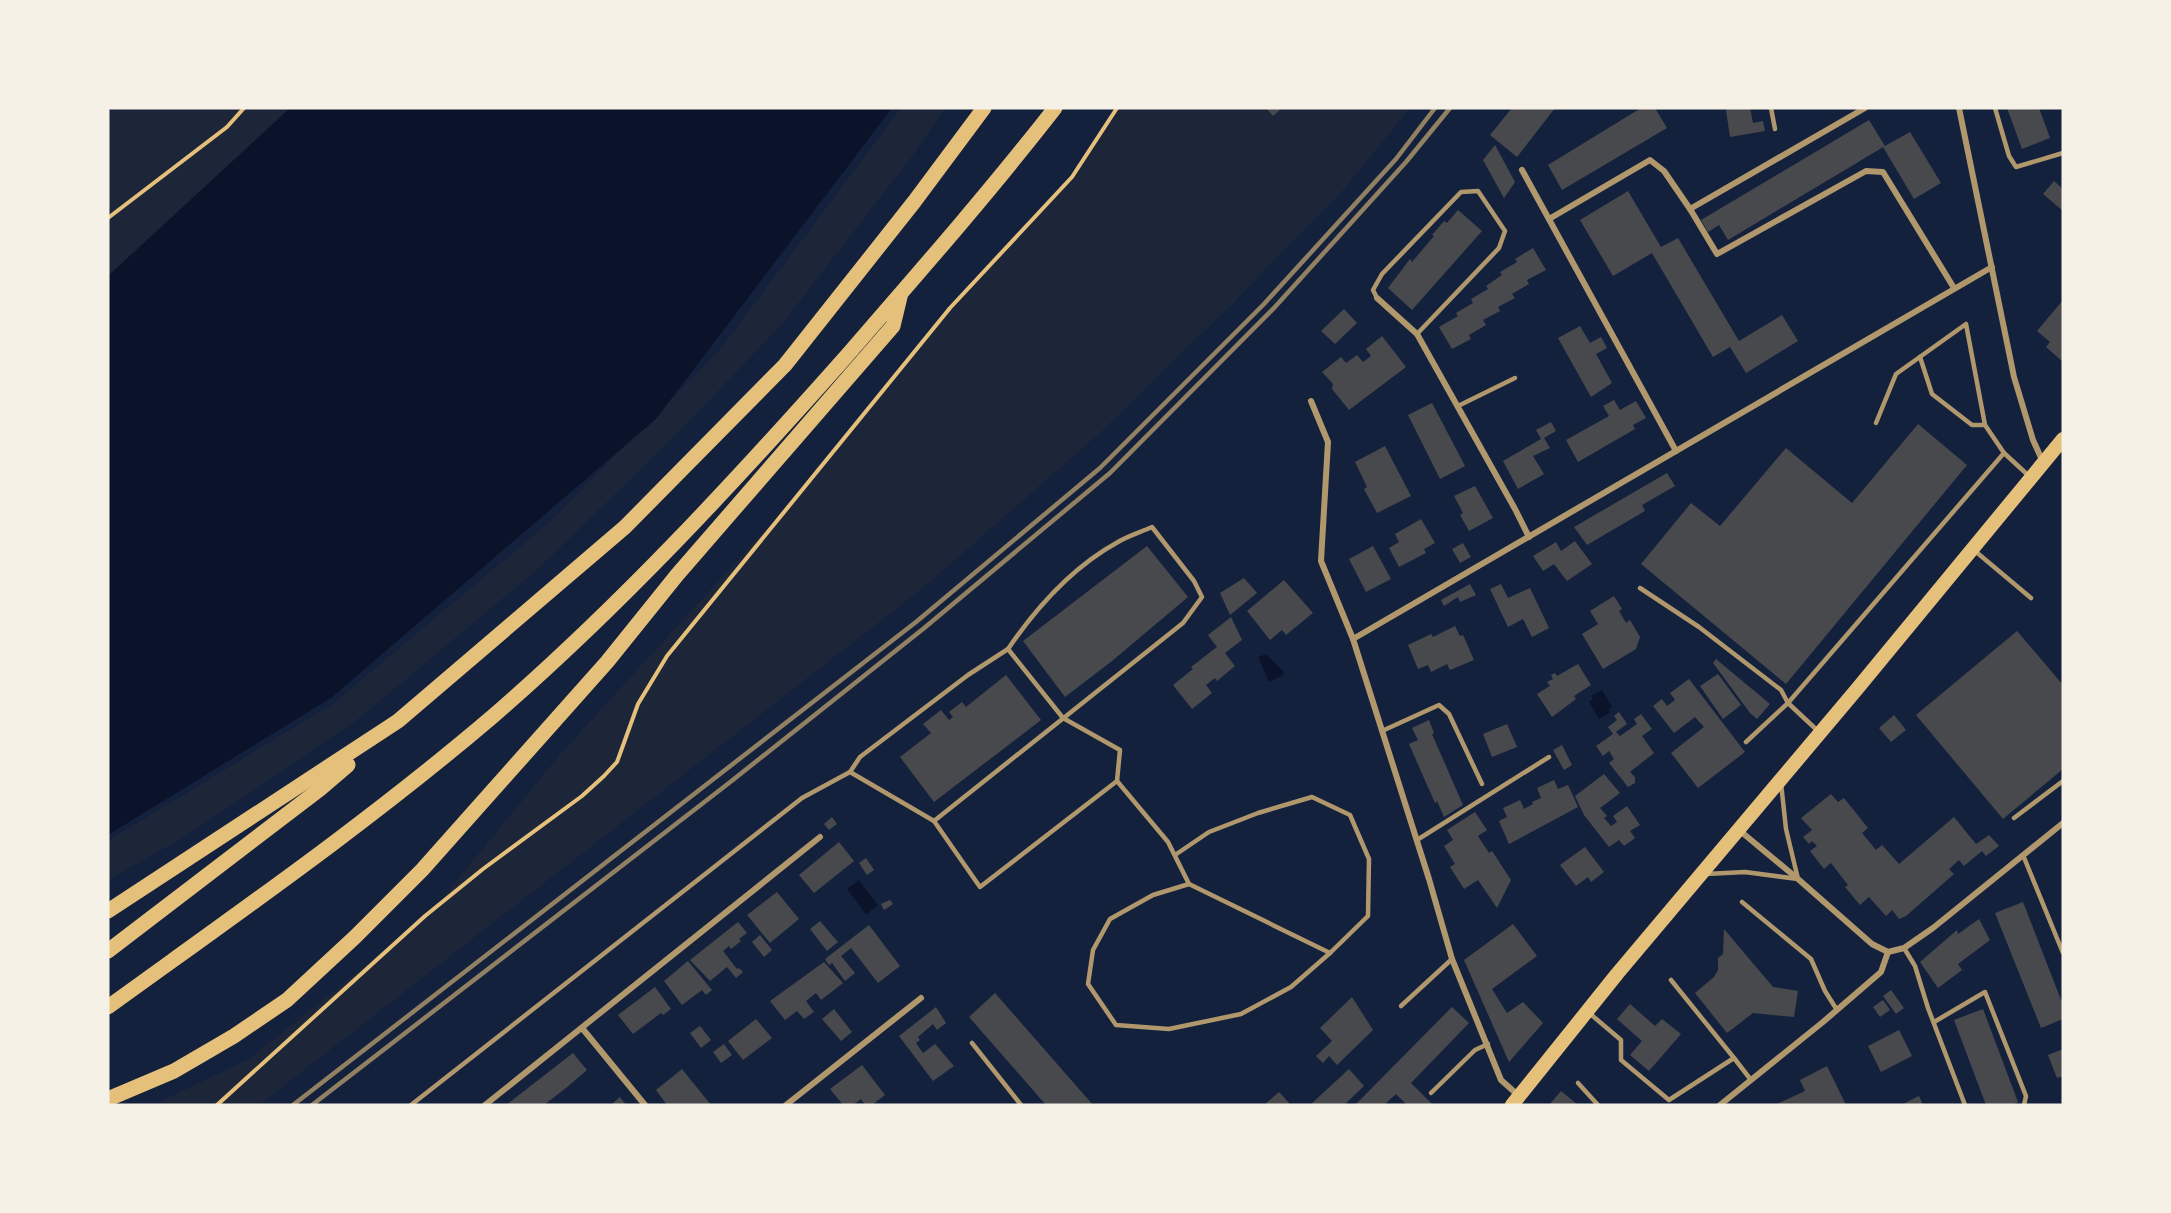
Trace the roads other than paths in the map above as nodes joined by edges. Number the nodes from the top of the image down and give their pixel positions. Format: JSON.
{"nodes":[{"id":1,"x":984,"y":108,"type":"edge"},
{"id":2,"x":1055,"y":108,"type":"edge"},
{"id":3,"x":1771,"y":108,"type":"edge"},
{"id":4,"x":1865,"y":108,"type":"edge"},
{"id":5,"x":1959,"y":108,"type":"edge"},
{"id":6,"x":1995,"y":108,"type":"edge"},
{"id":7,"x":1775,"y":129,"type":"dead end"},
{"id":8,"x":2063,"y":153,"type":"edge"},
{"id":9,"x":1522,"y":170,"type":"dead end"},
{"id":10,"x":1690,"y":209,"type":"junction"},
{"id":11,"x":1549,"y":219,"type":"junction"},
{"id":12,"x":1992,"y":267,"type":"junction"},
{"id":13,"x":1954,"y":288,"type":"junction"},
{"id":14,"x":901,"y":294,"type":"junction"},
{"id":15,"x":1377,"y":298,"type":"joint"},
{"id":16,"x":1418,"y":334,"type":"junction"},
{"id":17,"x":1920,"y":357,"type":"junction"},
{"id":18,"x":1515,"y":378,"type":"dead end"},
{"id":19,"x":1311,"y":401,"type":"dead end"},
{"id":20,"x":1458,"y":406,"type":"junction"},
{"id":21,"x":1876,"y":423,"type":"dead end"},
{"id":22,"x":1985,"y":425,"type":"junction"},
{"id":23,"x":2063,"y":439,"type":"edge"},
{"id":24,"x":1676,"y":451,"type":"junction"},
{"id":25,"x":2004,"y":453,"type":"junction"},
{"id":26,"x":2043,"y":463,"type":"junction"},
{"id":27,"x":2031,"y":478,"type":"junction"},
{"id":28,"x":1529,"y":537,"type":"junction"},
{"id":29,"x":1972,"y":549,"type":"junction"},
{"id":30,"x":1640,"y":588,"type":"dead end"},
{"id":31,"x":2031,"y":598,"type":"dead end"},
{"id":32,"x":1353,"y":639,"type":"junction"},
{"id":33,"x":1008,"y":649,"type":"junction"},
{"id":34,"x":1788,"y":703,"type":"junction"},
{"id":35,"x":1063,"y":718,"type":"junction"},
{"id":36,"x":398,"y":722,"type":"junction"},
{"id":37,"x":1382,"y":731,"type":"junction"},
{"id":38,"x":1820,"y":734,"type":"junction"},
{"id":39,"x":1746,"y":742,"type":"dead end"},
{"id":40,"x":1549,"y":757,"type":"dead end"},
{"id":41,"x":850,"y":772,"type":"junction"},
{"id":42,"x":1780,"y":780,"type":"junction"},
{"id":43,"x":1117,"y":781,"type":"junction"},
{"id":44,"x":2063,"y":781,"type":"edge"},
{"id":45,"x":1482,"y":784,"type":"dead end"},
{"id":46,"x":2014,"y":818,"type":"dead end"},
{"id":47,"x":934,"y":821,"type":"junction"},
{"id":48,"x":2063,"y":823,"type":"edge"},
{"id":49,"x":1738,"y":830,"type":"junction"},
{"id":50,"x":820,"y":837,"type":"dead end"},
{"id":51,"x":1417,"y":840,"type":"junction"},
{"id":52,"x":1174,"y":855,"type":"junction"},
{"id":53,"x":2023,"y":855,"type":"junction"},
{"id":54,"x":1700,"y":874,"type":"junction"},
{"id":55,"x":1798,"y":879,"type":"junction"},
{"id":56,"x":1189,"y":884,"type":"junction"},
{"id":57,"x":1742,"y":902,"type":"dead end"},
{"id":58,"x":108,"y":911,"type":"edge"},
{"id":59,"x":1904,"y":948,"type":"junction"},
{"id":60,"x":108,"y":951,"type":"edge"},
{"id":61,"x":1888,"y":952,"type":"junction"},
{"id":62,"x":1330,"y":953,"type":"junction"},
{"id":63,"x":2063,"y":953,"type":"edge"},
{"id":64,"x":1452,"y":959,"type":"junction"},
{"id":65,"x":1671,"y":980,"type":"dead end"},
{"id":66,"x":921,"y":998,"type":"dead end"},
{"id":67,"x":1401,"y":1006,"type":"dead end"},
{"id":68,"x":108,"y":1007,"type":"edge"},
{"id":69,"x":1837,"y":1010,"type":"junction"},
{"id":70,"x":1587,"y":1011,"type":"junction"},
{"id":71,"x":1934,"y":1022,"type":"junction"},
{"id":72,"x":582,"y":1028,"type":"junction"},
{"id":73,"x":972,"y":1042,"type":"dead end"},
{"id":74,"x":1488,"y":1044,"type":"junction"},
{"id":75,"x":1734,"y":1058,"type":"junction"},
{"id":76,"x":1751,"y":1080,"type":"junction"},
{"id":77,"x":1578,"y":1083,"type":"dead end"},
{"id":78,"x":1431,"y":1093,"type":"dead end"},
{"id":79,"x":108,"y":1099,"type":"edge"},
{"id":80,"x":1516,"y":1101,"type":"edge"},
{"id":81,"x":411,"y":1105,"type":"edge"},
{"id":82,"x":485,"y":1105,"type":"edge"},
{"id":83,"x":645,"y":1105,"type":"edge"},
{"id":84,"x":786,"y":1105,"type":"edge"},
{"id":85,"x":1021,"y":1105,"type":"edge"},
{"id":86,"x":1598,"y":1105,"type":"edge"},
{"id":87,"x":1720,"y":1105,"type":"edge"},
{"id":88,"x":1965,"y":1105,"type":"edge"},
{"id":89,"x":2024,"y":1105,"type":"edge"}],
"edges":[{"from":1,"to":36,"type":"highway"},
{"from":2,"to":14,"type":"highway"},
{"from":3,"to":7,"type":"lane"},
{"from":4,"to":10,"type":"street"},
{"from":5,"to":12,"type":"street"},
{"from":6,"to":8,"type":"lane"},
{"from":9,"to":11,"type":"street"},
{"from":10,"to":11,"type":"street"},
{"from":10,"to":13,"type":"street"},
{"from":11,"to":24,"type":"street"},
{"from":12,"to":13,"type":"street"},
{"from":12,"to":26,"type":"street"},
{"from":13,"to":24,"type":"street"},
{"from":14,"to":68,"type":"highway"},
{"from":14,"to":79,"type":"highway"},
{"from":15,"to":16,"type":"street"},
{"from":15,"to":16,"type":"lane"},
{"from":16,"to":20,"type":"street"},
{"from":17,"to":21,"type":"lane"},
{"from":17,"to":22,"type":"lane"},
{"from":17,"to":22,"type":"lane"},
{"from":18,"to":20,"type":"lane"},
{"from":19,"to":32,"type":"street"},
{"from":20,"to":28,"type":"street"},
{"from":22,"to":25,"type":"lane"},
{"from":23,"to":26,"type":"main road"},
{"from":24,"to":28,"type":"street"},
{"from":25,"to":27,"type":"lane"},
{"from":25,"to":34,"type":"lane"},
{"from":26,"to":27,"type":"main road"},
{"from":27,"to":29,"type":"main road"},
{"from":28,"to":32,"type":"street"},
{"from":29,"to":31,"type":"lane"},
{"from":29,"to":38,"type":"main road"},
{"from":30,"to":34,"type":"lane"},
{"from":32,"to":37,"type":"street"},
{"from":33,"to":35,"type":"lane"},
{"from":33,"to":35,"type":"lane"},
{"from":33,"to":41,"type":"lane"},
{"from":34,"to":38,"type":"lane"},
{"from":34,"to":39,"type":"lane"},
{"from":35,"to":43,"type":"lane"},
{"from":35,"to":47,"type":"lane"},
{"from":36,"to":58,"type":"highway"},
{"from":36,"to":60,"type":"highway"},
{"from":37,"to":45,"type":"lane"},
{"from":37,"to":51,"type":"street"},
{"from":38,"to":42,"type":"main road"},
{"from":40,"to":51,"type":"lane"},
{"from":41,"to":47,"type":"lane"},
{"from":41,"to":81,"type":"lane"},
{"from":42,"to":49,"type":"main road"},
{"from":42,"to":55,"type":"lane"},
{"from":43,"to":47,"type":"lane"},
{"from":43,"to":52,"type":"lane"},
{"from":44,"to":46,"type":"lane"},
{"from":48,"to":53,"type":"street"},
{"from":49,"to":54,"type":"main road"},
{"from":49,"to":55,"type":"street"},
{"from":50,"to":72,"type":"street"},
{"from":51,"to":64,"type":"street"},
{"from":52,"to":56,"type":"lane"},
{"from":52,"to":62,"type":"lane"},
{"from":53,"to":59,"type":"street"},
{"from":53,"to":63,"type":"lane"},
{"from":54,"to":55,"type":"lane"},
{"from":54,"to":70,"type":"main road"},
{"from":55,"to":61,"type":"street"},
{"from":56,"to":62,"type":"lane"},
{"from":56,"to":62,"type":"lane"},
{"from":57,"to":69,"type":"lane"},
{"from":59,"to":61,"type":"street"},
{"from":59,"to":71,"type":"lane"},
{"from":61,"to":69,"type":"street"},
{"from":64,"to":67,"type":"lane"},
{"from":64,"to":74,"type":"street"},
{"from":65,"to":75,"type":"lane"},
{"from":66,"to":84,"type":"street"},
{"from":69,"to":76,"type":"street"},
{"from":70,"to":75,"type":"lane"},
{"from":70,"to":80,"type":"main road"},
{"from":71,"to":88,"type":"lane"},
{"from":71,"to":89,"type":"lane"},
{"from":72,"to":82,"type":"street"},
{"from":72,"to":83,"type":"street"},
{"from":73,"to":85,"type":"lane"},
{"from":74,"to":78,"type":"lane"},
{"from":74,"to":80,"type":"street"},
{"from":75,"to":76,"type":"lane"},
{"from":76,"to":87,"type":"street"},
{"from":77,"to":86,"type":"lane"}]}
